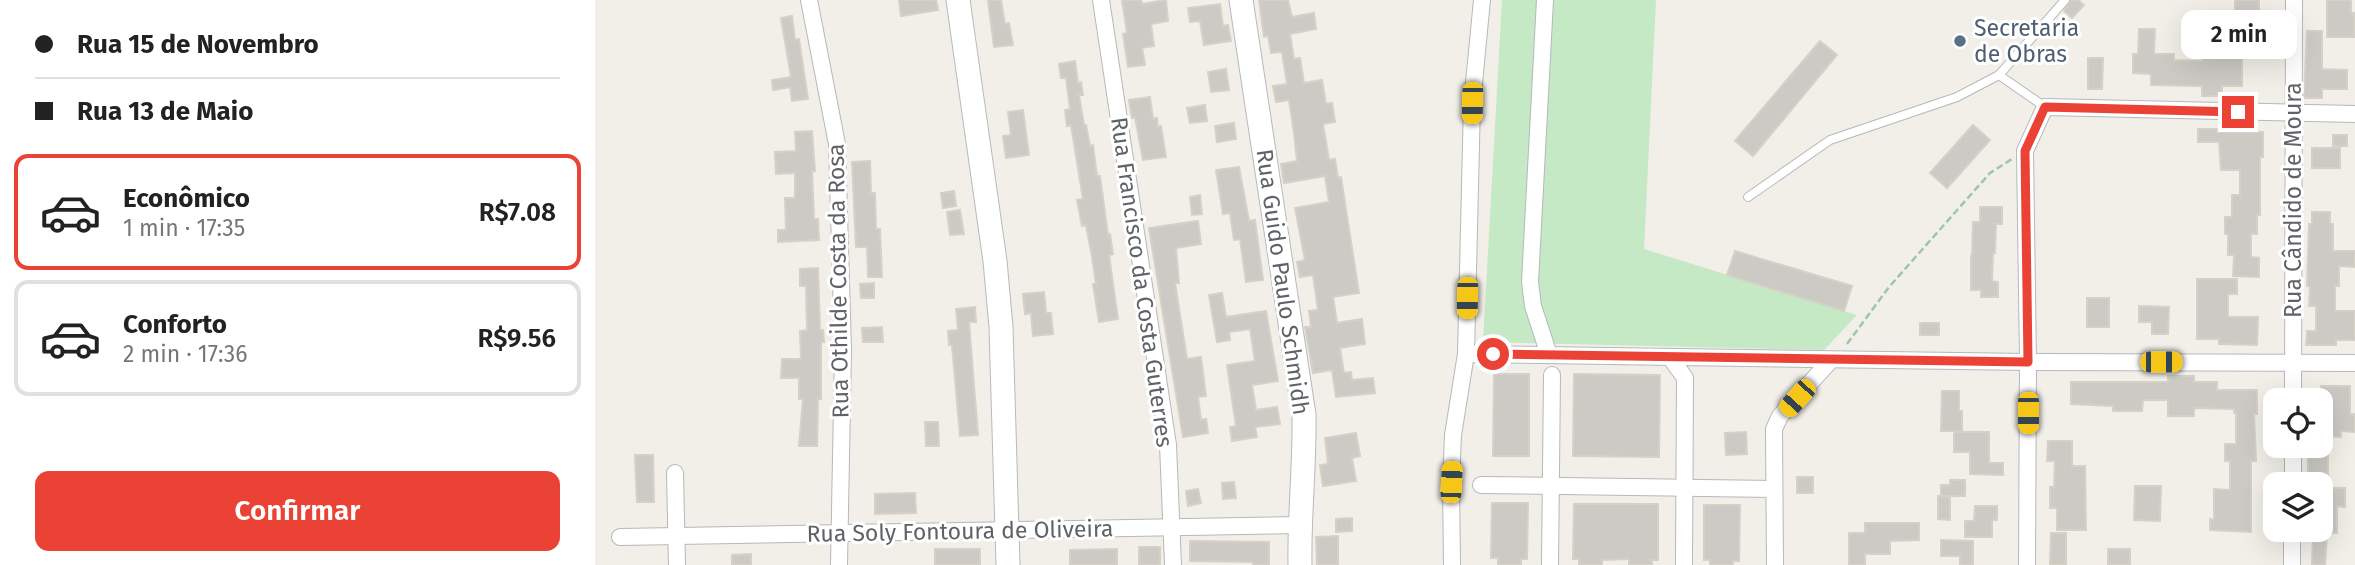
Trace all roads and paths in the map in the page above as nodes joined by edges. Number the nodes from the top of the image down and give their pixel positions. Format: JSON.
{"nodes":[{"id":1,"x":809,"y":0,"type":"edge"},
{"id":2,"x":958,"y":0,"type":"edge"},
{"id":3,"x":1101,"y":0,"type":"edge"},
{"id":4,"x":1241,"y":0,"type":"edge"},
{"id":5,"x":1482,"y":0,"type":"edge"},
{"id":6,"x":1545,"y":0,"type":"edge"},
{"id":7,"x":2065,"y":0,"type":"edge"},
{"id":8,"x":2294,"y":0,"type":"edge"},
{"id":9,"x":1999,"y":75,"type":"junction"},
{"id":10,"x":2045,"y":107,"type":"junction"},
{"id":11,"x":2293,"y":114,"type":"junction"},
{"id":12,"x":2355,"y":114,"type":"edge"},
{"id":13,"x":2025,"y":151,"type":"junction"},
{"id":14,"x":1748,"y":197,"type":"dead end"},
{"id":15,"x":1466,"y":354,"type":"junction"},
{"id":16,"x":1549,"y":355,"type":"junction"},
{"id":17,"x":1670,"y":357,"type":"junction"},
{"id":18,"x":1831,"y":360,"type":"junction"},
{"id":19,"x":1848,"y":360,"type":"junction"},
{"id":20,"x":2294,"y":361,"type":"junction"},
{"id":21,"x":2028,"y":362,"type":"junction"},
{"id":22,"x":2355,"y":363,"type":"edge"},
{"id":23,"x":1552,"y":374,"type":"dead end"},
{"id":24,"x":2293,"y":388,"type":"edge"},
{"id":25,"x":675,"y":473,"type":"dead end"},
{"id":26,"x":1481,"y":485,"type":"dead end"},
{"id":27,"x":1551,"y":486,"type":"junction"},
{"id":28,"x":1684,"y":488,"type":"junction"},
{"id":29,"x":1774,"y":489,"type":"junction"},
{"id":30,"x":1299,"y":526,"type":"junction"},
{"id":31,"x":1171,"y":528,"type":"junction"},
{"id":32,"x":1007,"y":531,"type":"junction"},
{"id":33,"x":838,"y":534,"type":"junction"},
{"id":34,"x":676,"y":536,"type":"junction"},
{"id":35,"x":620,"y":537,"type":"dead end"},
{"id":36,"x":2292,"y":542,"type":"edge"},
{"id":37,"x":677,"y":565,"type":"edge"},
{"id":38,"x":839,"y":565,"type":"edge"},
{"id":39,"x":1008,"y":565,"type":"edge"},
{"id":40,"x":1173,"y":565,"type":"edge"},
{"id":41,"x":1300,"y":565,"type":"edge"},
{"id":42,"x":1452,"y":565,"type":"edge"},
{"id":43,"x":1550,"y":565,"type":"edge"},
{"id":44,"x":1684,"y":565,"type":"edge"},
{"id":45,"x":1775,"y":565,"type":"edge"},
{"id":46,"x":2027,"y":565,"type":"edge"},
{"id":47,"x":2292,"y":565,"type":"edge"}],
"edges":[{"from":1,"to":33,"type":"street","name":"Rua Othilde Costa da Rosa"},
{"from":2,"to":32,"type":"street"},
{"from":3,"to":31,"type":"street","name":"Rua Francisco da Costa Guterres"},
{"from":4,"to":30,"type":"street","name":"Rua Guido Paulo Schmidh"},
{"from":5,"to":15,"type":"street"},
{"from":6,"to":16,"type":"street"},
{"from":7,"to":9,"type":"lane"},
{"from":8,"to":11,"type":"street","name":"Rua Cândido de Moura"},
{"from":9,"to":10,"type":"lane"},
{"from":9,"to":14,"type":"lane"},
{"from":10,"to":11,"type":"street"},
{"from":10,"to":13,"type":"street"},
{"from":11,"to":12,"type":"street"},
{"from":11,"to":20,"type":"street","name":"Rua Cândido de Moura"},
{"from":13,"to":19,"type":"path"},
{"from":13,"to":21,"type":"street"},
{"from":15,"to":16,"type":"street"},
{"from":15,"to":42,"type":"street"},
{"from":16,"to":17,"type":"street"},
{"from":17,"to":18,"type":"street"},
{"from":17,"to":28,"type":"street"},
{"from":18,"to":19,"type":"street"},
{"from":18,"to":29,"type":"street"},
{"from":19,"to":21,"type":"street"},
{"from":20,"to":21,"type":"street"},
{"from":20,"to":22,"type":"street"},
{"from":20,"to":24,"type":"street","name":"Rua Cândido de Moura"},
{"from":21,"to":46,"type":"street"},
{"from":23,"to":27,"type":"street"},
{"from":25,"to":34,"type":"street"},
{"from":26,"to":27,"type":"street"},
{"from":27,"to":28,"type":"street"},
{"from":27,"to":43,"type":"street"},
{"from":28,"to":29,"type":"street"},
{"from":28,"to":44,"type":"street"},
{"from":29,"to":45,"type":"street"},
{"from":30,"to":31,"type":"street","name":"Rua Soly Fontoura de Oliveira"},
{"from":30,"to":41,"type":"street","name":"Rua Guido Paulo Schmidh"},
{"from":31,"to":32,"type":"street","name":"Rua Soly Fontoura de Oliveira"},
{"from":31,"to":40,"type":"street","name":"Rua Francisco da Costa Guterres"},
{"from":32,"to":33,"type":"street","name":"Rua Soly Fontoura de Oliveira"},
{"from":32,"to":39,"type":"street"},
{"from":33,"to":34,"type":"street","name":"Rua Soly Fontoura de Oliveira"},
{"from":33,"to":38,"type":"street","name":"Rua Othilde Costa da Rosa"},
{"from":34,"to":35,"type":"street","name":"Rua Soly Fontoura de Oliveira"},
{"from":34,"to":37,"type":"street"},
{"from":36,"to":47,"type":"street"}]}
